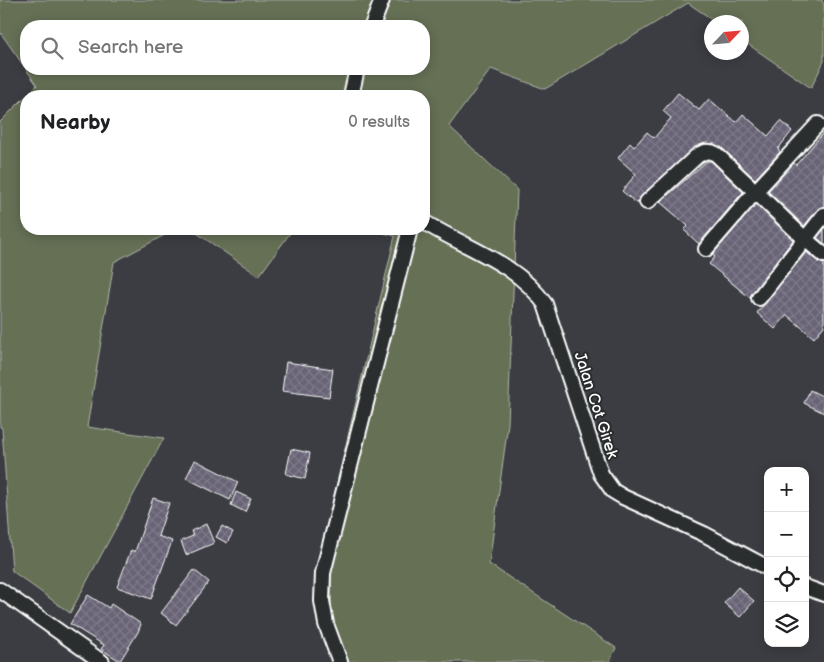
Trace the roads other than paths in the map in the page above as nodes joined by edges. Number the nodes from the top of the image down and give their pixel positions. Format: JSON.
{"nodes":[{"id":1,"x":382,"y":0,"type":"edge"},
{"id":2,"x":374,"y":20,"type":"edge"},
{"id":3,"x":356,"y":75,"type":"edge"},
{"id":4,"x":352,"y":90,"type":"edge"},
{"id":5,"x":818,"y":124,"type":"dead end"},
{"id":6,"x":756,"y":191,"type":"junction"},
{"id":7,"x":647,"y":202,"type":"dead end"},
{"id":8,"x":824,"y":215,"type":"edge"},
{"id":9,"x":430,"y":226,"type":"edge"},
{"id":10,"x":408,"y":235,"type":"edge"},
{"id":11,"x":805,"y":239,"type":"junction"},
{"id":12,"x":706,"y":248,"type":"dead end"},
{"id":13,"x":824,"y":255,"type":"edge"},
{"id":14,"x":758,"y":298,"type":"dead end"},
{"id":15,"x":764,"y":566,"type":"edge"},
{"id":16,"x":809,"y":588,"type":"edge"},
{"id":17,"x":0,"y":590,"type":"edge"},
{"id":18,"x":824,"y":594,"type":"edge"},
{"id":19,"x":102,"y":662,"type":"edge"},
{"id":20,"x":340,"y":662,"type":"edge"}],
"edges":[{"from":1,"to":2,"type":"street"},
{"from":3,"to":4,"type":"street"},
{"from":5,"to":6,"type":"street"},
{"from":6,"to":7,"type":"street"},
{"from":6,"to":11,"type":"street"},
{"from":6,"to":12,"type":"street"},
{"from":8,"to":11,"type":"street"},
{"from":9,"to":15,"type":"street","name":"Jalan Cot Girek"},
{"from":10,"to":20,"type":"street"},
{"from":11,"to":13,"type":"street"},
{"from":11,"to":14,"type":"street"},
{"from":16,"to":18,"type":"street"},
{"from":17,"to":19,"type":"street"}]}
